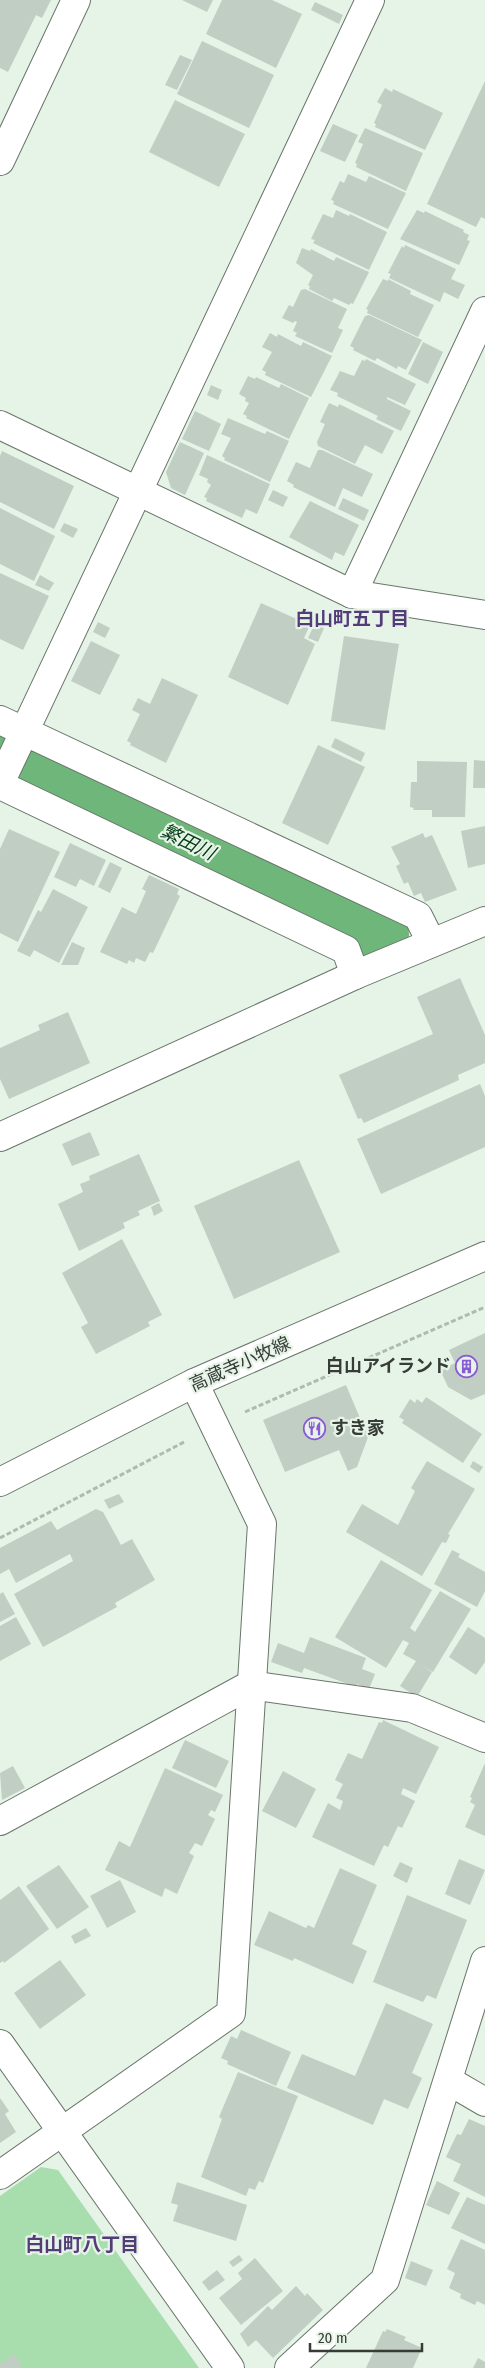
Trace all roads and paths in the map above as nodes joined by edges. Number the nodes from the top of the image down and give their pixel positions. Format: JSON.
{"nodes":[{"id":1,"x":76,"y":0,"type":"edge"},
{"id":2,"x":370,"y":0,"type":"edge"},
{"id":3,"x":0,"y":161,"type":"edge"},
{"id":4,"x":485,"y":311,"type":"edge"},
{"id":5,"x":0,"y":425,"type":"edge"},
{"id":6,"x":138,"y":490,"type":"junction"},
{"id":7,"x":352,"y":594,"type":"junction"},
{"id":8,"x":485,"y":616,"type":"edge"},
{"id":9,"x":0,"y":720,"type":"edge"},
{"id":10,"x":24,"y":732,"type":"junction"},
{"id":11,"x":0,"y":784,"type":"edge"},
{"id":12,"x":485,"y":921,"type":"edge"},
{"id":13,"x":431,"y":942,"type":"junction"},
{"id":14,"x":355,"y":975,"type":"junction"},
{"id":15,"x":0,"y":1137,"type":"edge"},
{"id":16,"x":485,"y":1256,"type":"edge"},
{"id":17,"x":194,"y":1383,"type":"junction"},
{"id":18,"x":0,"y":1482,"type":"edge"},
{"id":19,"x":250,"y":1685,"type":"junction"},
{"id":20,"x":485,"y":1738,"type":"edge"},
{"id":21,"x":0,"y":1821,"type":"edge"},
{"id":22,"x":485,"y":1962,"type":"edge"},
{"id":23,"x":0,"y":2044,"type":"edge"},
{"id":24,"x":449,"y":2081,"type":"junction"},
{"id":25,"x":485,"y":2102,"type":"edge"},
{"id":26,"x":62,"y":2130,"type":"junction"},
{"id":27,"x":0,"y":2175,"type":"edge"},
{"id":28,"x":230,"y":2368,"type":"edge"},
{"id":29,"x":289,"y":2368,"type":"edge"}],
"edges":[{"from":1,"to":3,"type":"street"},
{"from":2,"to":6,"type":"street"},
{"from":4,"to":7,"type":"street"},
{"from":5,"to":6,"type":"street"},
{"from":6,"to":7,"type":"street"},
{"from":6,"to":10,"type":"street"},
{"from":7,"to":8,"type":"street"},
{"from":9,"to":10,"type":"street"},
{"from":10,"to":11,"type":"street"},
{"from":10,"to":13,"type":"street"},
{"from":11,"to":14,"type":"street"},
{"from":12,"to":13,"type":"street"},
{"from":13,"to":14,"type":"street"},
{"from":14,"to":15,"type":"street"},
{"from":16,"to":17,"type":"street","name":"高蔵寺小牧線"},
{"from":17,"to":18,"type":"street","name":"高蔵寺小牧線"},
{"from":17,"to":19,"type":"street"},
{"from":19,"to":20,"type":"street"},
{"from":19,"to":21,"type":"street"},
{"from":19,"to":26,"type":"street"},
{"from":22,"to":24,"type":"street"},
{"from":23,"to":26,"type":"street"},
{"from":24,"to":25,"type":"street"},
{"from":24,"to":29,"type":"street"},
{"from":26,"to":27,"type":"street"},
{"from":26,"to":28,"type":"street"}]}
